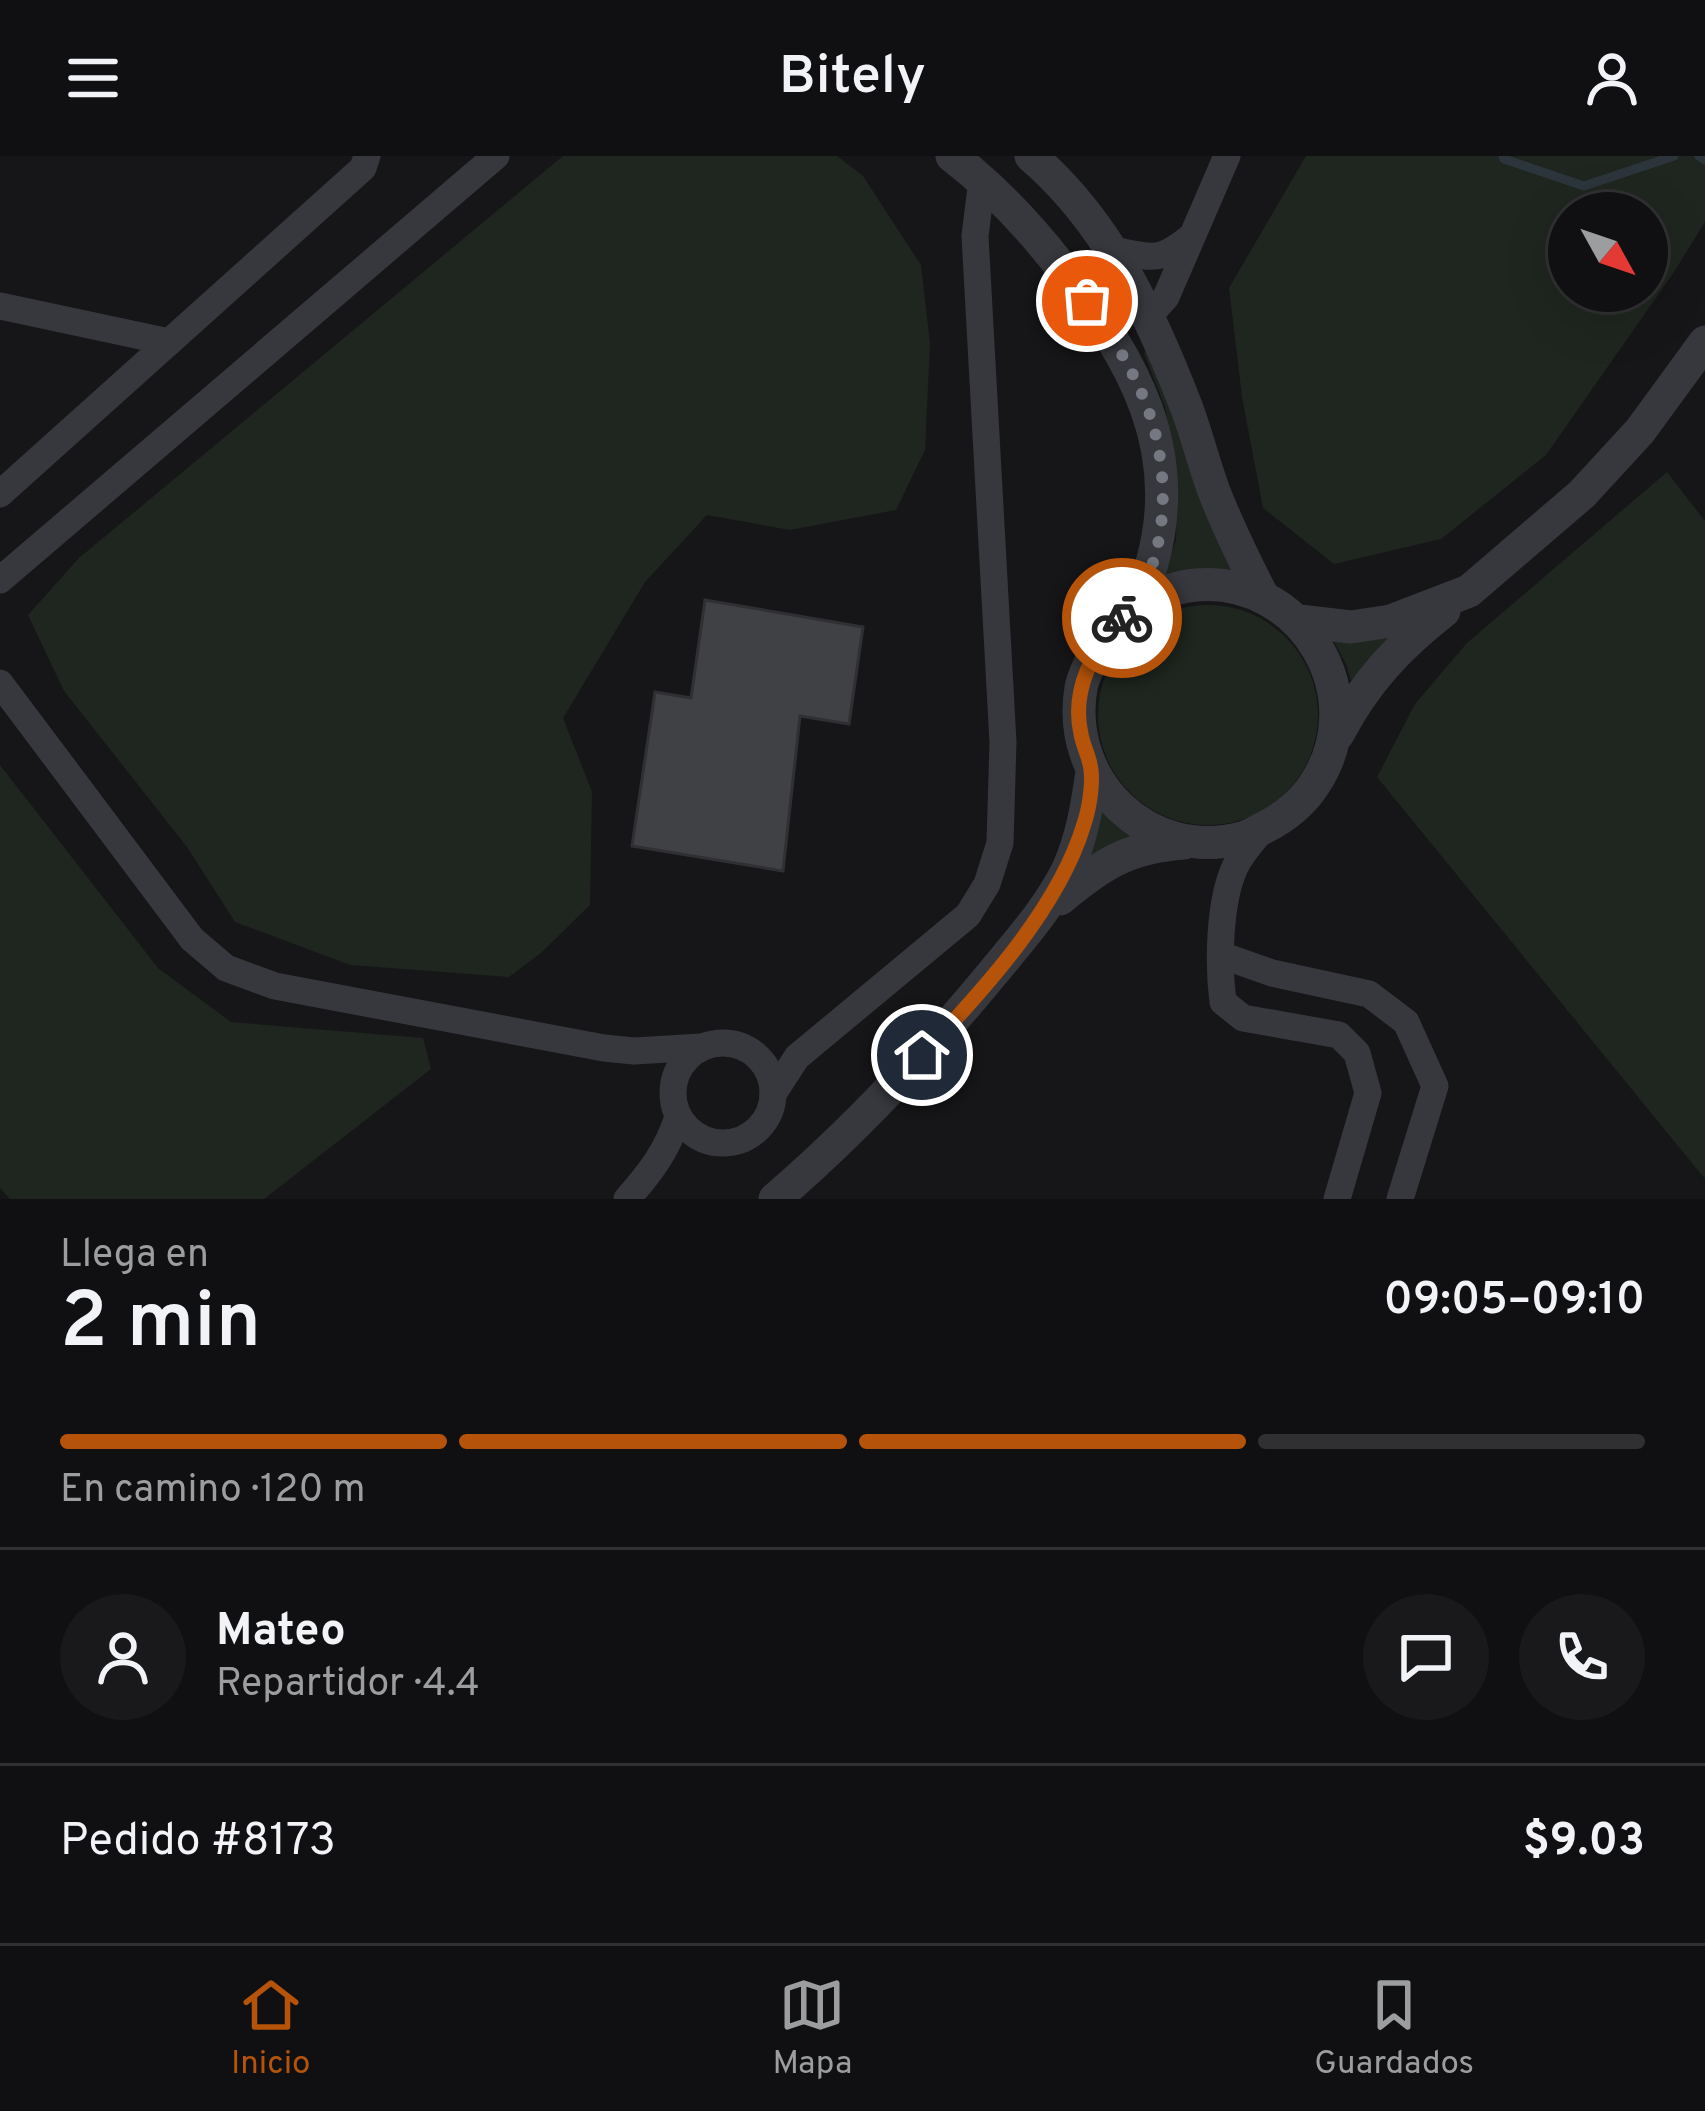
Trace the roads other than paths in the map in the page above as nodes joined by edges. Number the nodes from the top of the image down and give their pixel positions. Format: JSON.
{"nodes":[{"id":1,"x":367,"y":156,"type":"edge"},
{"id":2,"x":496,"y":156,"type":"edge"},
{"id":3,"x":952,"y":156,"type":"edge"},
{"id":4,"x":1031,"y":156,"type":"edge"},
{"id":5,"x":1227,"y":156,"type":"edge"},
{"id":6,"x":982,"y":180,"type":"junction"},
{"id":7,"x":1024,"y":222,"type":"junction"},
{"id":8,"x":1195,"y":234,"type":"junction"},
{"id":9,"x":1113,"y":250,"type":"junction"},
{"id":10,"x":1168,"y":255,"type":"junction"},
{"id":11,"x":978,"y":262,"type":"junction"},
{"id":12,"x":0,"y":306,"type":"edge"},
{"id":13,"x":1138,"y":308,"type":"junction"},
{"id":14,"x":169,"y":342,"type":"junction"},
{"id":15,"x":1705,"y":342,"type":"edge"},
{"id":16,"x":1150,"y":415,"type":"junction"},
{"id":17,"x":0,"y":494,"type":"edge"},
{"id":18,"x":0,"y":580,"type":"edge"},
{"id":19,"x":1469,"y":591,"type":"junction"},
{"id":20,"x":1262,"y":596,"type":"junction"},
{"id":21,"x":1129,"y":610,"type":"junction"},
{"id":22,"x":1299,"y":621,"type":"junction"},
{"id":23,"x":0,"y":683,"type":"edge"},
{"id":24,"x":1333,"y":745,"type":"junction"},
{"id":25,"x":1092,"y":772,"type":"junction"},
{"id":26,"x":1264,"y":827,"type":"junction"},
{"id":27,"x":1199,"y":842,"type":"junction"},
{"id":28,"x":1227,"y":890,"type":"junction"},
{"id":29,"x":1040,"y":916,"type":"junction"},
{"id":30,"x":1221,"y":955,"type":"junction"},
{"id":31,"x":818,"y":1040,"type":"junction"},
{"id":32,"x":701,"y":1047,"type":"junction"},
{"id":33,"x":751,"y":1050,"type":"junction"},
{"id":34,"x":634,"y":1051,"type":"junction"},
{"id":35,"x":773,"y":1094,"type":"junction"},
{"id":36,"x":675,"y":1110,"type":"junction"},
{"id":37,"x":718,"y":1143,"type":"junction"},
{"id":38,"x":653,"y":1169,"type":"junction"},
{"id":39,"x":627,"y":1199,"type":"edge"},
{"id":40,"x":775,"y":1199,"type":"edge"},
{"id":41,"x":1336,"y":1199,"type":"edge"},
{"id":42,"x":1400,"y":1199,"type":"edge"}],
"edges":[{"from":1,"to":14,"type":"street"},
{"from":2,"to":18,"type":"street"},
{"from":3,"to":6,"type":"street"},
{"from":4,"to":9,"type":"street"},
{"from":5,"to":8,"type":"street"},
{"from":6,"to":7,"type":"street"},
{"from":6,"to":9,"type":"street"},
{"from":6,"to":11,"type":"street"},
{"from":7,"to":11,"type":"street"},
{"from":7,"to":13,"type":"street"},
{"from":7,"to":16,"type":"street"},
{"from":8,"to":10,"type":"street"},
{"from":8,"to":13,"type":"street"},
{"from":9,"to":10,"type":"street"},
{"from":9,"to":13,"type":"street"},
{"from":10,"to":13,"type":"street"},
{"from":11,"to":31,"type":"street"},
{"from":12,"to":14,"type":"street"},
{"from":13,"to":16,"type":"street"},
{"from":13,"to":20,"type":"street"},
{"from":14,"to":17,"type":"street"},
{"from":15,"to":19,"type":"street"},
{"from":16,"to":21,"type":"street"},
{"from":19,"to":22,"type":"street"},
{"from":19,"to":24,"type":"street"},
{"from":20,"to":21,"type":"street"},
{"from":20,"to":22,"type":"street"},
{"from":21,"to":25,"type":"street"},
{"from":22,"to":24,"type":"street"},
{"from":23,"to":34,"type":"street"},
{"from":24,"to":26,"type":"street"},
{"from":25,"to":27,"type":"street"},
{"from":25,"to":29,"type":"street"},
{"from":26,"to":27,"type":"street"},
{"from":26,"to":28,"type":"street"},
{"from":27,"to":28,"type":"street"},
{"from":27,"to":29,"type":"street"},
{"from":28,"to":30,"type":"street"},
{"from":29,"to":40,"type":"street"},
{"from":30,"to":41,"type":"street"},
{"from":30,"to":42,"type":"street"},
{"from":31,"to":33,"type":"street"},
{"from":31,"to":35,"type":"street"},
{"from":32,"to":33,"type":"street"},
{"from":32,"to":34,"type":"street"},
{"from":32,"to":36,"type":"street"},
{"from":33,"to":35,"type":"street"},
{"from":34,"to":36,"type":"street"},
{"from":35,"to":37,"type":"street"},
{"from":36,"to":37,"type":"street"},
{"from":36,"to":38,"type":"street"},
{"from":37,"to":38,"type":"street"},
{"from":38,"to":39,"type":"street"}]}
